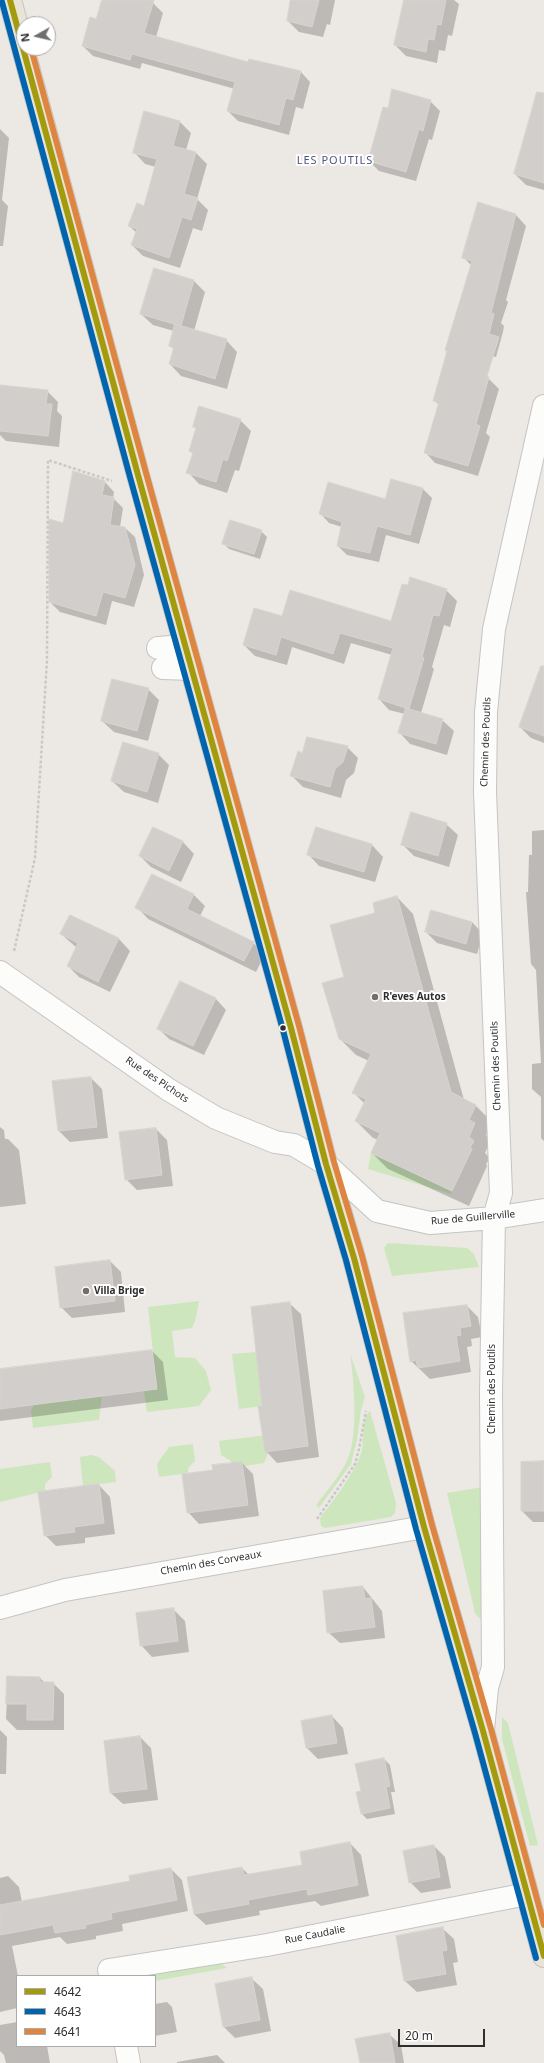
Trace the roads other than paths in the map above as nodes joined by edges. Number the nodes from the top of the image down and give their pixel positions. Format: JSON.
{"nodes":[{"id":1,"x":10,"y":0,"type":"edge"},
{"id":2,"x":544,"y":406,"type":"edge"},
{"id":3,"x":185,"y":646,"type":"junction"},
{"id":4,"x":158,"y":648,"type":"dead end"},
{"id":5,"x":164,"y":668,"type":"dead end"},
{"id":6,"x":192,"y":669,"type":"junction"},
{"id":7,"x":0,"y":972,"type":"edge"},
{"id":8,"x":326,"y":1164,"type":"junction"},
{"id":9,"x":544,"y":1210,"type":"edge"},
{"id":10,"x":494,"y":1218,"type":"junction"},
{"id":11,"x":424,"y":1527,"type":"junction"},
{"id":12,"x":0,"y":1608,"type":"edge"},
{"id":13,"x":483,"y":1731,"type":"junction"},
{"id":14,"x":527,"y":1894,"type":"junction"},
{"id":15,"x":544,"y":1956,"type":"edge"},
{"id":16,"x":111,"y":1975,"type":"edge"},
{"id":17,"x":126,"y":2047,"type":"edge"},
{"id":18,"x":129,"y":2063,"type":"edge"}],
"edges":[{"from":1,"to":3,"type":"main road"},
{"from":2,"to":10,"type":"street","name":"Chemin des Poutils"},
{"from":3,"to":4,"type":"street"},
{"from":3,"to":6,"type":"main road"},
{"from":5,"to":6,"type":"street"},
{"from":6,"to":8,"type":"main road"},
{"from":7,"to":8,"type":"street","name":"Rue des Pichots"},
{"from":8,"to":10,"type":"street","name":"Rue de Guillerville"},
{"from":8,"to":11,"type":"main road"},
{"from":9,"to":10,"type":"street","name":"Rue de Guillerville"},
{"from":10,"to":13,"type":"street","name":"Chemin des Poutils"},
{"from":11,"to":12,"type":"street","name":"Chemin des Corveaux"},
{"from":11,"to":13,"type":"main road"},
{"from":13,"to":14,"type":"main road"},
{"from":14,"to":15,"type":"main road"},
{"from":14,"to":16,"type":"street","name":"Rue Caudalie"},
{"from":17,"to":18,"type":"street"}]}
